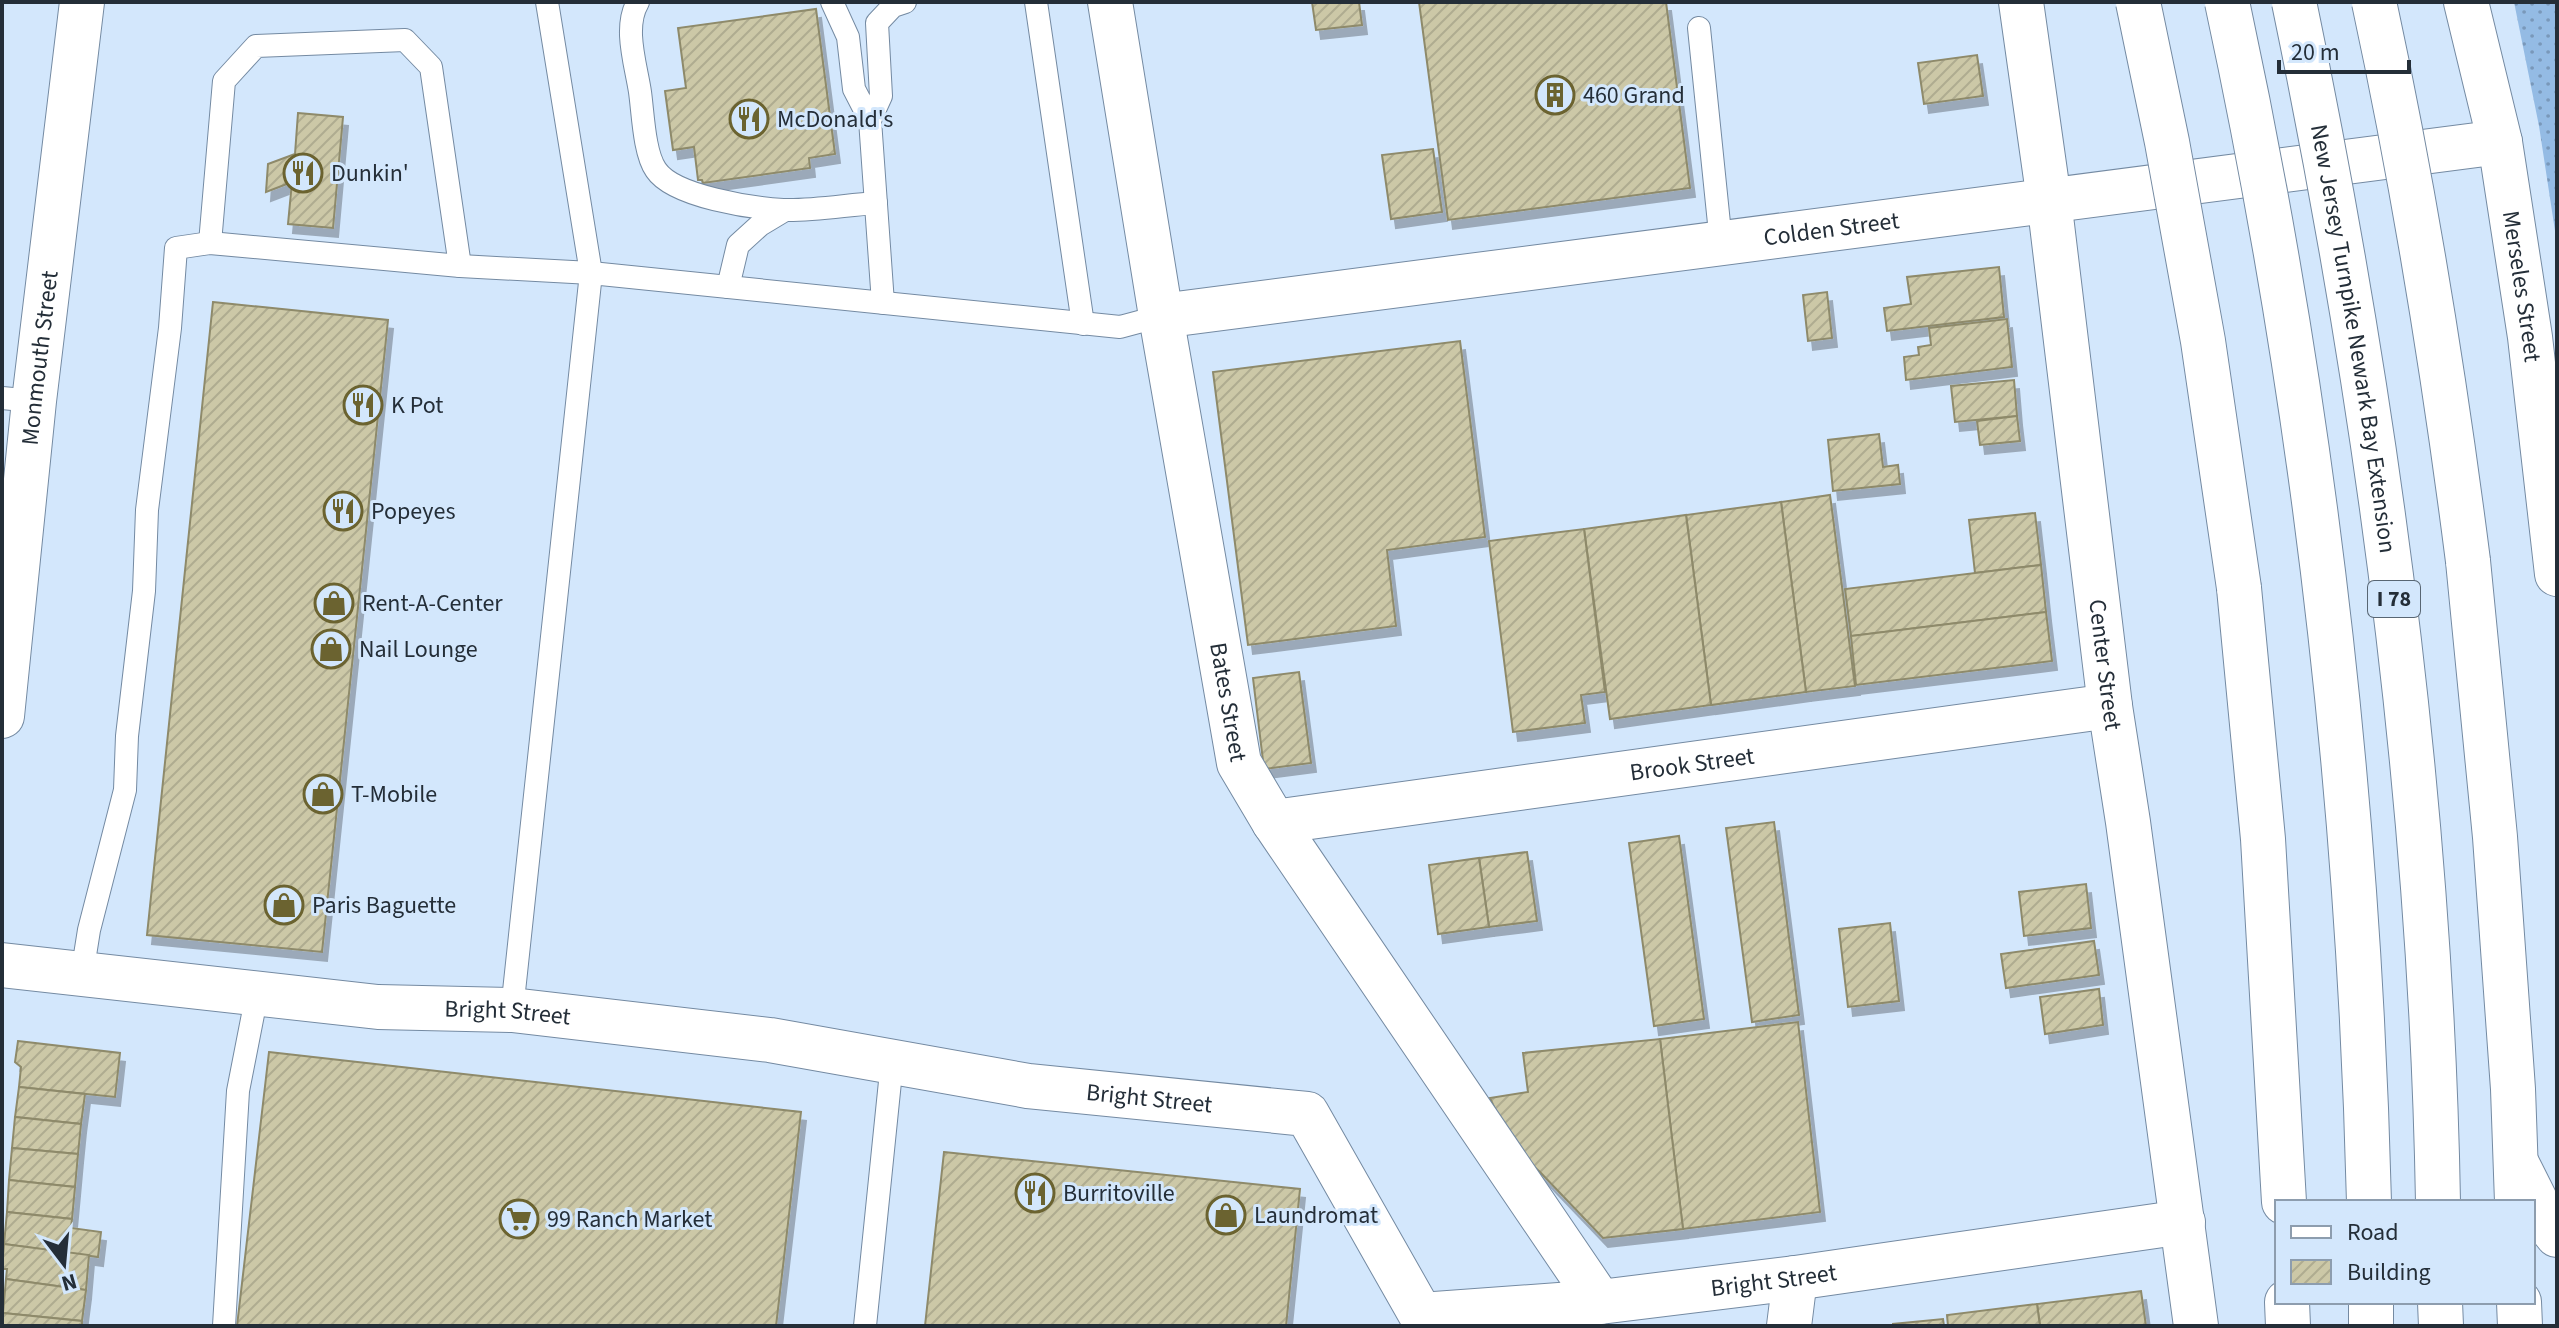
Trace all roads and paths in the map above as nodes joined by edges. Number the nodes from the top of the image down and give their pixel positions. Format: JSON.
{"nodes":[{"id":1,"x":82,"y":2,"type":"edge"},
{"id":2,"x":547,"y":2,"type":"edge"},
{"id":3,"x":638,"y":2,"type":"edge"},
{"id":4,"x":832,"y":2,"type":"edge"},
{"id":5,"x":905,"y":2,"type":"edge"},
{"id":6,"x":1036,"y":2,"type":"edge"},
{"id":7,"x":1110,"y":2,"type":"edge"},
{"id":8,"x":2021,"y":2,"type":"edge"},
{"id":9,"x":2138,"y":2,"type":"edge"},
{"id":10,"x":2227,"y":2,"type":"edge"},
{"id":11,"x":2294,"y":2,"type":"edge"},
{"id":12,"x":2374,"y":2,"type":"edge"},
{"id":13,"x":2466,"y":2,"type":"edge"},
{"id":14,"x":1699,"y":28,"type":"dead end"},
{"id":15,"x":870,"y":120,"type":"junction"},
{"id":16,"x":2500,"y":142,"type":"junction"},
{"id":17,"x":2049,"y":200,"type":"junction"},
{"id":18,"x":876,"y":203,"type":"junction"},
{"id":19,"x":785,"y":210,"type":"junction"},
{"id":20,"x":210,"y":243,"type":"junction"},
{"id":21,"x":1721,"y":243,"type":"junction"},
{"id":22,"x":460,"y":266,"type":"junction"},
{"id":23,"x":591,"y":273,"type":"junction"},
{"id":24,"x":728,"y":287,"type":"junction"},
{"id":25,"x":883,"y":303,"type":"junction"},
{"id":26,"x":1161,"y":316,"type":"junction"},
{"id":27,"x":1083,"y":324,"type":"junction"},
{"id":28,"x":18,"y":399,"type":"edge"},
{"id":29,"x":2557,"y":574,"type":"edge"},
{"id":30,"x":2110,"y":706,"type":"junction"},
{"id":31,"x":2,"y":716,"type":"edge"},
{"id":32,"x":1274,"y":822,"type":"junction"},
{"id":33,"x":2,"y":965,"type":"edge"},
{"id":34,"x":82,"y":974,"type":"junction"},
{"id":35,"x":257,"y":994,"type":"junction"},
{"id":36,"x":512,"y":1010,"type":"junction"},
{"id":37,"x":892,"y":1062,"type":"junction"},
{"id":38,"x":2517,"y":1183,"type":"edge"},
{"id":39,"x":2284,"y":1200,"type":"edge"},
{"id":40,"x":2369,"y":1200,"type":"edge"},
{"id":41,"x":2438,"y":1200,"type":"edge"},
{"id":42,"x":2530,"y":1200,"type":"edge"},
{"id":43,"x":2535,"y":1207,"type":"edge"},
{"id":44,"x":2183,"y":1222,"type":"junction"},
{"id":45,"x":2557,"y":1235,"type":"edge"},
{"id":46,"x":1795,"y":1278,"type":"junction"},
{"id":47,"x":1600,"y":1302,"type":"junction"},
{"id":48,"x":2287,"y":1304,"type":"edge"},
{"id":49,"x":2371,"y":1304,"type":"edge"},
{"id":50,"x":2440,"y":1304,"type":"edge"},
{"id":51,"x":2519,"y":1304,"type":"edge"},
{"id":52,"x":1408,"y":1321,"type":"edge"},
{"id":53,"x":224,"y":1326,"type":"edge"},
{"id":54,"x":865,"y":1326,"type":"edge"},
{"id":55,"x":1789,"y":1326,"type":"edge"},
{"id":56,"x":2196,"y":1326,"type":"edge"},
{"id":57,"x":2288,"y":1326,"type":"edge"},
{"id":58,"x":2371,"y":1326,"type":"edge"},
{"id":59,"x":2441,"y":1326,"type":"edge"},
{"id":60,"x":2520,"y":1326,"type":"edge"}],
"edges":[{"from":1,"to":28,"type":"main road","name":"Monmouth Street"},
{"from":2,"to":23,"type":"lane"},
{"from":3,"to":19,"type":"lane"},
{"from":4,"to":15,"type":"lane"},
{"from":5,"to":15,"type":"lane"},
{"from":6,"to":27,"type":"lane"},
{"from":7,"to":26,"type":"main road","name":"Bates Street"},
{"from":8,"to":17,"type":"main road","name":"Center Street"},
{"from":9,"to":39,"type":"main road","bridge":true},
{"from":10,"to":40,"type":"main road","bridge":true},
{"from":11,"to":41,"type":"main road","name":"New Jersey Turnpike Newark Bay Extension","number":"I 78","bridge":true},
{"from":12,"to":38,"type":"main road","bridge":true},
{"from":13,"to":16,"type":"main road","name":"Merseles Street"},
{"from":14,"to":21,"type":"lane"},
{"from":15,"to":18,"type":"lane"},
{"from":16,"to":17,"type":"main road","name":"Colden Street"},
{"from":16,"to":29,"type":"main road","name":"Merseles Street"},
{"from":17,"to":21,"type":"main road","name":"Colden Street"},
{"from":17,"to":30,"type":"main road","name":"Center Street"},
{"from":18,"to":19,"type":"lane"},
{"from":18,"to":25,"type":"lane"},
{"from":19,"to":24,"type":"lane"},
{"from":20,"to":22,"type":"lane"},
{"from":20,"to":22,"type":"lane"},
{"from":20,"to":34,"type":"lane"},
{"from":21,"to":26,"type":"main road","name":"Colden Street"},
{"from":22,"to":23,"type":"lane"},
{"from":23,"to":24,"type":"lane"},
{"from":23,"to":36,"type":"lane"},
{"from":24,"to":25,"type":"lane"},
{"from":25,"to":27,"type":"lane"},
{"from":26,"to":27,"type":"lane"},
{"from":26,"to":32,"type":"main road","name":"Bates Street"},
{"from":28,"to":31,"type":"main road","name":"Monmouth Street"},
{"from":30,"to":32,"type":"main road","name":"Brook Street"},
{"from":30,"to":44,"type":"main road","name":"Center Street"},
{"from":32,"to":47,"type":"main road","name":"Bates Street"},
{"from":33,"to":34,"type":"main road","name":"Bright Street"},
{"from":34,"to":35,"type":"main road","name":"Bright Street"},
{"from":35,"to":36,"type":"main road","name":"Bright Street"},
{"from":35,"to":53,"type":"lane"},
{"from":36,"to":37,"type":"main road","name":"Bright Street"},
{"from":37,"to":52,"type":"main road","name":"Bright Street"},
{"from":37,"to":54,"type":"lane"},
{"from":38,"to":42,"type":"main road"},
{"from":43,"to":45,"type":"main road"},
{"from":44,"to":46,"type":"main road","name":"Bright Street"},
{"from":44,"to":56,"type":"main road","name":"Center Street"},
{"from":46,"to":47,"type":"main road","name":"Bright Street"},
{"from":46,"to":55,"type":"main road"},
{"from":47,"to":52,"type":"main road","name":"Bright Street"},
{"from":48,"to":57,"type":"main road"},
{"from":49,"to":58,"type":"main road"},
{"from":50,"to":59,"type":"main road"},
{"from":51,"to":60,"type":"main road"}]}
